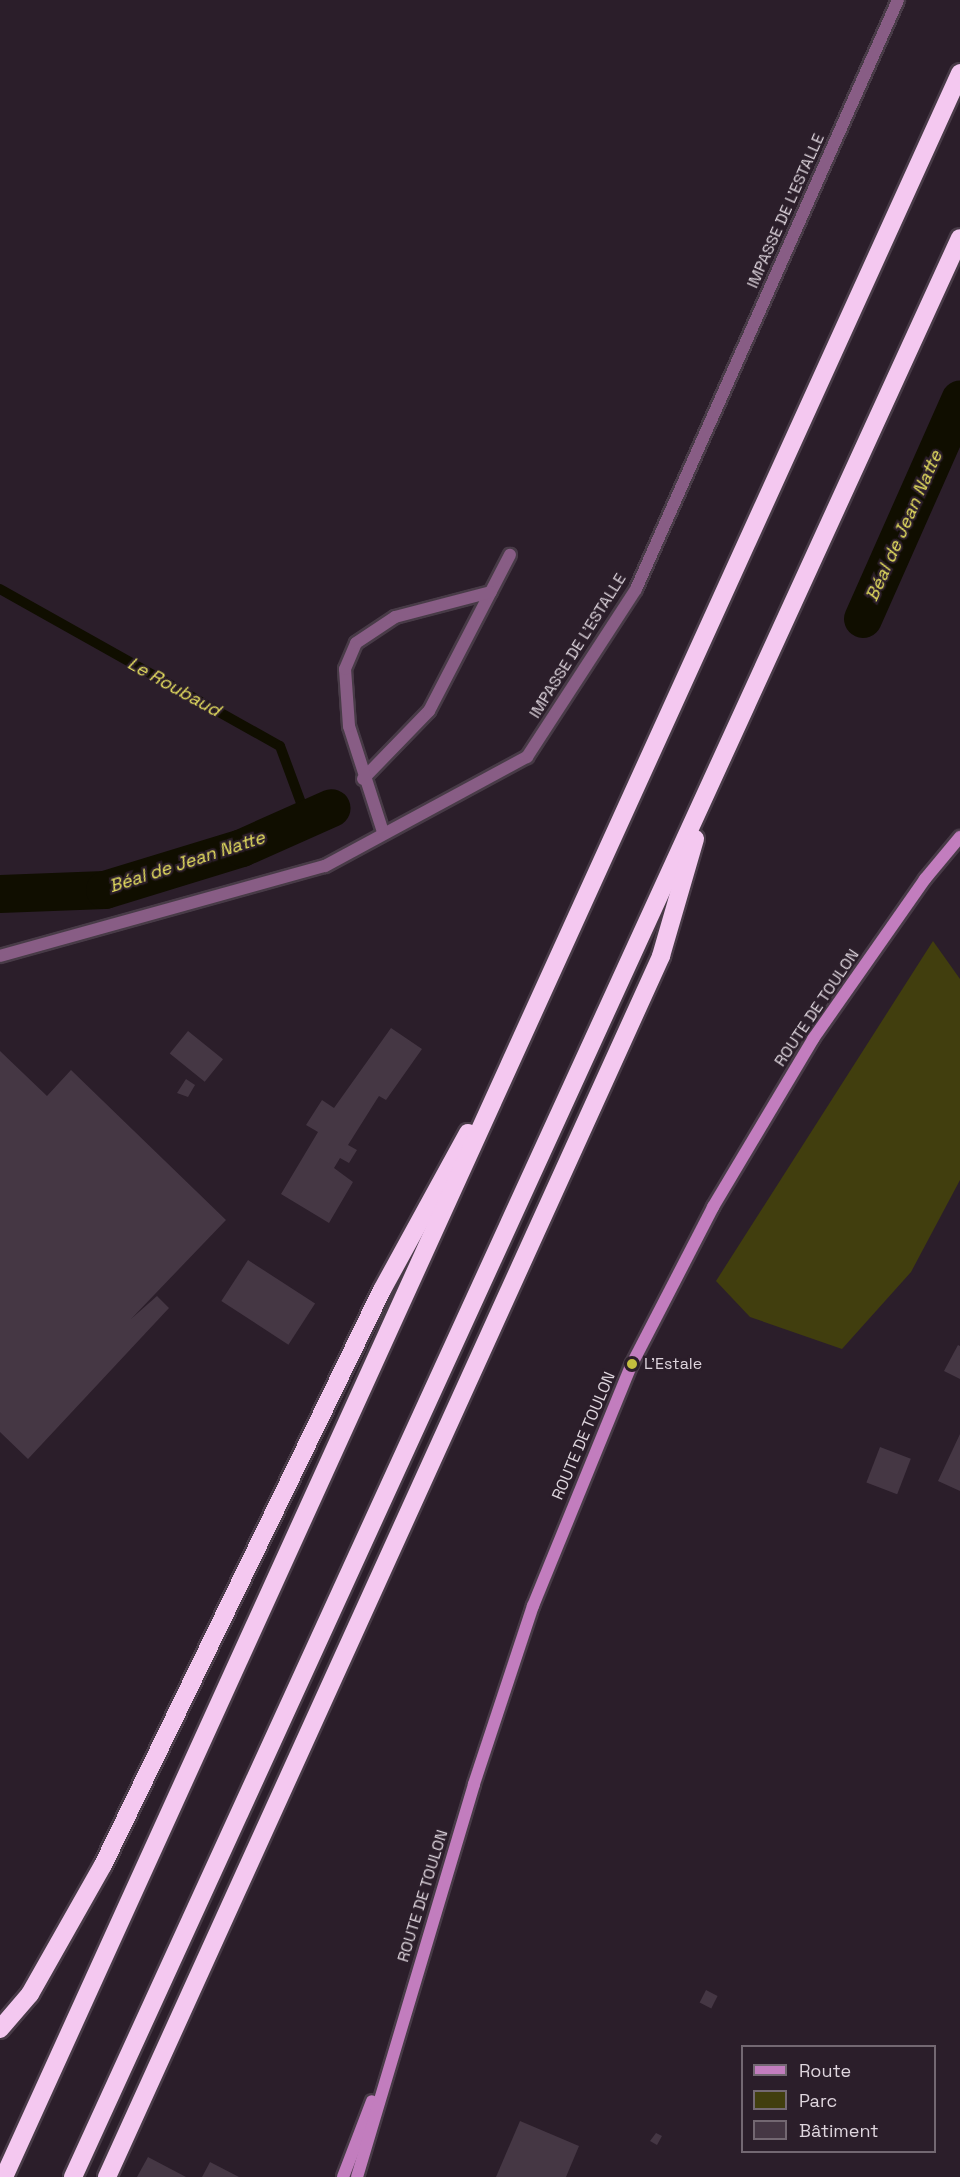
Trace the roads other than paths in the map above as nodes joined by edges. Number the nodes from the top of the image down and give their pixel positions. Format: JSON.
{"nodes":[{"id":1,"x":898,"y":0,"type":"edge"},
{"id":2,"x":960,"y":74,"type":"edge"},
{"id":3,"x":960,"y":238,"type":"edge"},
{"id":4,"x":510,"y":555,"type":"dead end"},
{"id":5,"x":491,"y":592,"type":"junction"},
{"id":6,"x":363,"y":779,"type":"junction"},
{"id":7,"x":711,"y":780,"type":"junction"},
{"id":8,"x":383,"y":832,"type":"junction"},
{"id":9,"x":960,"y":837,"type":"edge"},
{"id":10,"x":0,"y":956,"type":"edge"},
{"id":11,"x":539,"y":1002,"type":"junction"},
{"id":12,"x":406,"y":2010,"type":"junction"},
{"id":13,"x":0,"y":2029,"type":"edge"},
{"id":14,"x":4,"y":2177,"type":"edge"},
{"id":15,"x":73,"y":2177,"type":"edge"},
{"id":16,"x":107,"y":2177,"type":"edge"},
{"id":17,"x":343,"y":2177,"type":"edge"},
{"id":18,"x":357,"y":2177,"type":"edge"}],
"edges":[{"from":1,"to":8,"type":"street","name":"IMPASSE DE L'ESTALLE"},
{"from":2,"to":11,"type":"highway"},
{"from":3,"to":7,"type":"highway"},
{"from":4,"to":5,"type":"street"},
{"from":5,"to":6,"type":"street"},
{"from":5,"to":6,"type":"street"},
{"from":6,"to":8,"type":"street"},
{"from":7,"to":15,"type":"highway"},
{"from":7,"to":16,"type":"highway"},
{"from":8,"to":10,"type":"street","name":"IMPASSE DE L'ESTALLE"},
{"from":9,"to":12,"type":"main road","name":"ROUTE DE TOULON"},
{"from":11,"to":13,"type":"highway"},
{"from":11,"to":14,"type":"highway"},
{"from":12,"to":17,"type":"main road","name":"ROUTE DE TOULON"},
{"from":12,"to":18,"type":"main road","name":"ROUTE DE TOULON"}]}
